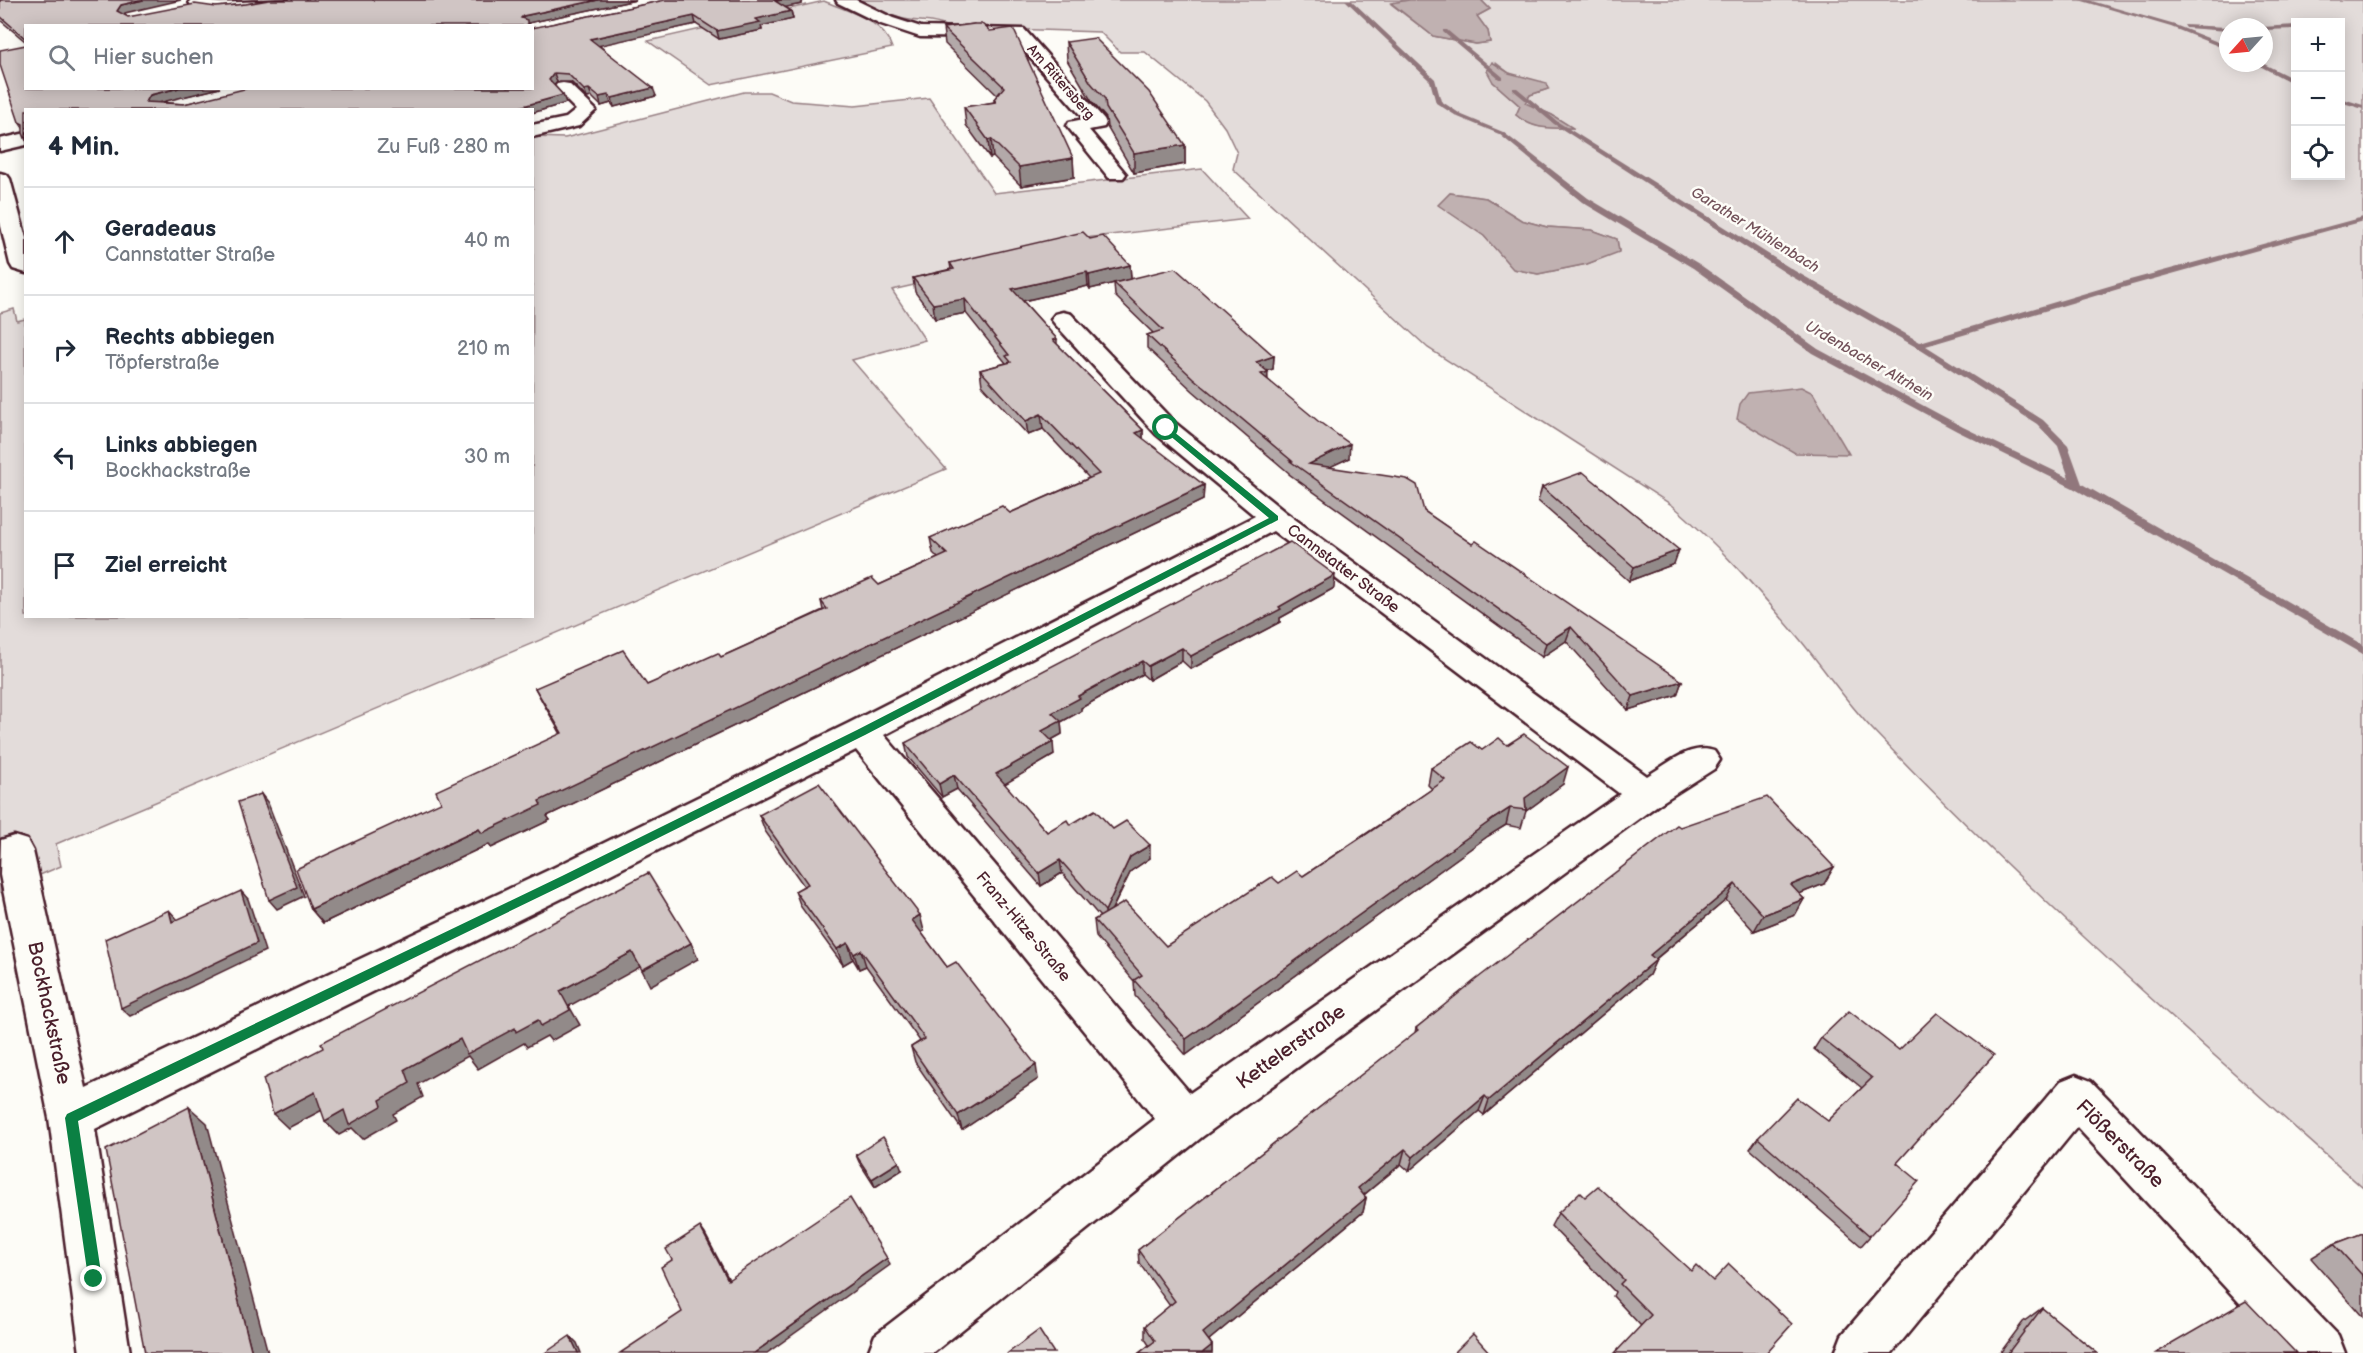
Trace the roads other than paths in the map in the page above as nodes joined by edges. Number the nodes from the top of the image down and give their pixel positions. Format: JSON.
{"nodes":[{"id":1,"x":280,"y":0,"type":"edge"},
{"id":2,"x":844,"y":0,"type":"edge"},
{"id":3,"x":199,"y":2,"type":"edge"},
{"id":4,"x":177,"y":10,"type":"edge"},
{"id":5,"x":563,"y":88,"type":"dead end"},
{"id":6,"x":534,"y":131,"type":"edge"},
{"id":7,"x":24,"y":139,"type":"edge"},
{"id":8,"x":0,"y":145,"type":"edge"},
{"id":9,"x":1116,"y":174,"type":"dead end"},
{"id":10,"x":0,"y":180,"type":"edge"},
{"id":11,"x":24,"y":264,"type":"edge"},
{"id":12,"x":1063,"y":319,"type":"dead end"},
{"id":13,"x":1275,"y":518,"type":"junction"},
{"id":14,"x":861,"y":732,"type":"junction"},
{"id":15,"x":1702,"y":760,"type":"dead end"},
{"id":16,"x":1646,"y":794,"type":"junction"},
{"id":17,"x":14,"y":851,"type":"dead end"},
{"id":18,"x":71,"y":1118,"type":"junction"},
{"id":19,"x":1186,"y":1122,"type":"junction"},
{"id":20,"x":105,"y":1353,"type":"edge"},
{"id":21,"x":893,"y":1353,"type":"edge"},
{"id":22,"x":1860,"y":1353,"type":"edge"},
{"id":23,"x":2320,"y":1353,"type":"edge"}],
"edges":[{"from":1,"to":3,"type":"street"},
{"from":2,"to":9,"type":"street","name":"Am Rittersberg"},
{"from":3,"to":4,"type":"street"},
{"from":5,"to":6,"type":"street"},
{"from":7,"to":8,"type":"street"},
{"from":10,"to":11,"type":"street"},
{"from":12,"to":13,"type":"street","name":"Cannstatter Straße"},
{"from":13,"to":14,"type":"street"},
{"from":13,"to":16,"type":"street","name":"Cannstatter Straße"},
{"from":14,"to":18,"type":"street"},
{"from":14,"to":19,"type":"street","name":"Franz-Hitze-Straße"},
{"from":15,"to":16,"type":"street","name":"Kettelerstraße"},
{"from":16,"to":19,"type":"street","name":"Kettelerstraße"},
{"from":17,"to":18,"type":"street","name":"Bockhackstraße"},
{"from":18,"to":20,"type":"street","name":"Bockhackstraße"},
{"from":19,"to":21,"type":"street","name":"Kettelerstraße"},
{"from":22,"to":23,"type":"street","name":"Flößerstraße"}]}
